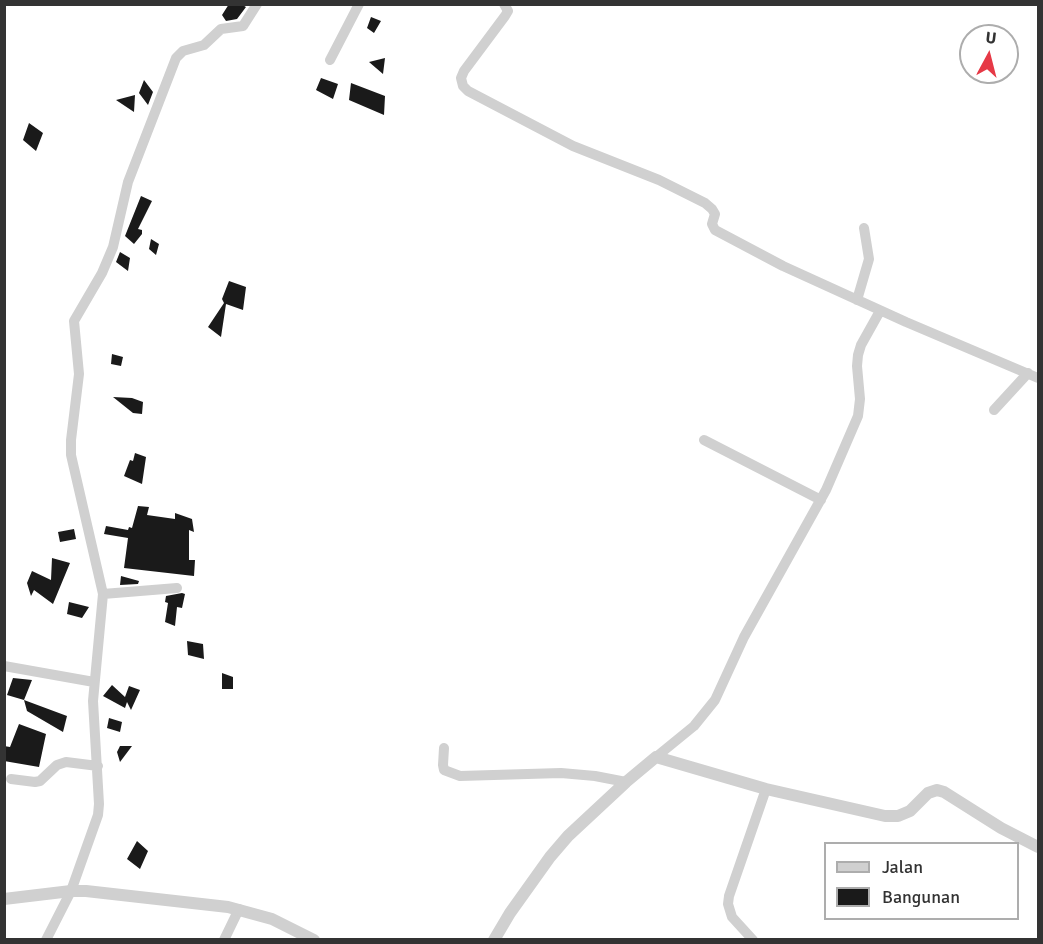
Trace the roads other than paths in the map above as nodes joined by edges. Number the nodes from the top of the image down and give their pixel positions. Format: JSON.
{"nodes":[{"id":1,"x":257,"y":4,"type":"edge"},
{"id":2,"x":359,"y":4,"type":"edge"},
{"id":3,"x":504,"y":4,"type":"edge"},
{"id":4,"x":330,"y":60,"type":"dead end"},
{"id":5,"x":864,"y":228,"type":"dead end"},
{"id":6,"x":857,"y":300,"type":"junction"},
{"id":7,"x":880,"y":310,"type":"junction"},
{"id":8,"x":1028,"y":373,"type":"junction"},
{"id":9,"x":1038,"y":378,"type":"edge"},
{"id":10,"x":994,"y":410,"type":"dead end"},
{"id":11,"x":704,"y":440,"type":"dead end"},
{"id":12,"x":821,"y":500,"type":"junction"},
{"id":13,"x":177,"y":588,"type":"dead end"},
{"id":14,"x":103,"y":594,"type":"junction"},
{"id":15,"x":4,"y":666,"type":"edge"},
{"id":16,"x":94,"y":682,"type":"junction"},
{"id":17,"x":444,"y":748,"type":"dead end"},
{"id":18,"x":656,"y":757,"type":"junction"},
{"id":19,"x":98,"y":766,"type":"junction"},
{"id":20,"x":11,"y":779,"type":"dead end"},
{"id":21,"x":626,"y":782,"type":"junction"},
{"id":22,"x":766,"y":789,"type":"junction"},
{"id":23,"x":1038,"y":847,"type":"edge"},
{"id":24,"x":71,"y":891,"type":"junction"},
{"id":25,"x":4,"y":899,"type":"edge"},
{"id":26,"x":239,"y":909,"type":"junction"},
{"id":27,"x":46,"y":939,"type":"edge"},
{"id":28,"x":225,"y":939,"type":"edge"},
{"id":29,"x":314,"y":939,"type":"edge"},
{"id":30,"x":494,"y":939,"type":"edge"},
{"id":31,"x":753,"y":939,"type":"edge"}],
"edges":[{"from":1,"to":14,"type":"street"},
{"from":2,"to":4,"type":"street"},
{"from":3,"to":6,"type":"street"},
{"from":5,"to":6,"type":"street"},
{"from":6,"to":7,"type":"street"},
{"from":7,"to":8,"type":"street"},
{"from":7,"to":12,"type":"street"},
{"from":8,"to":9,"type":"street"},
{"from":8,"to":10,"type":"street"},
{"from":11,"to":12,"type":"street"},
{"from":12,"to":18,"type":"street"},
{"from":13,"to":14,"type":"street"},
{"from":14,"to":16,"type":"street"},
{"from":15,"to":16,"type":"street"},
{"from":16,"to":19,"type":"street"},
{"from":17,"to":21,"type":"street"},
{"from":18,"to":21,"type":"street"},
{"from":18,"to":22,"type":"street"},
{"from":19,"to":20,"type":"street"},
{"from":19,"to":24,"type":"street"},
{"from":21,"to":30,"type":"street"},
{"from":22,"to":23,"type":"street"},
{"from":22,"to":31,"type":"street"},
{"from":24,"to":25,"type":"street"},
{"from":24,"to":26,"type":"street"},
{"from":24,"to":27,"type":"street"},
{"from":26,"to":28,"type":"street"},
{"from":26,"to":29,"type":"street"}]}
